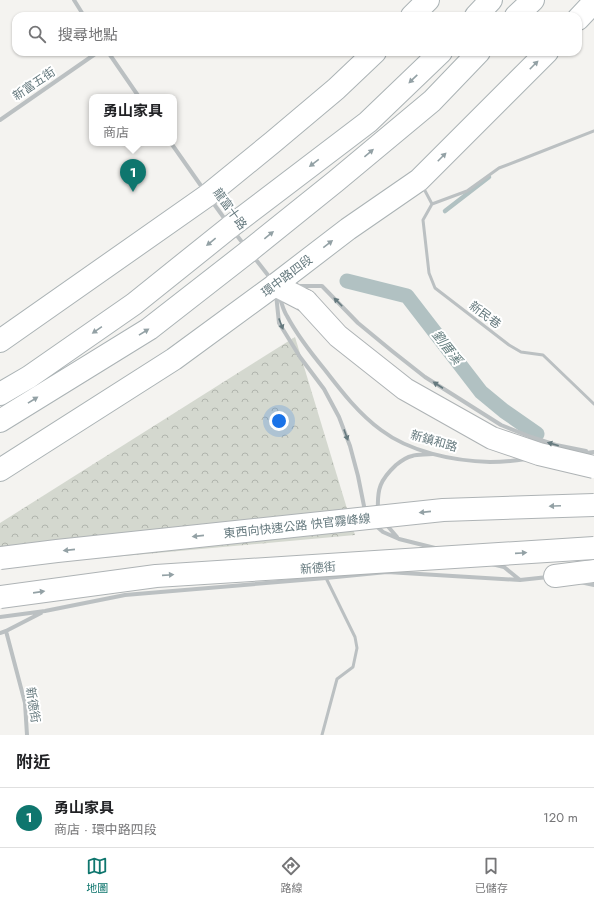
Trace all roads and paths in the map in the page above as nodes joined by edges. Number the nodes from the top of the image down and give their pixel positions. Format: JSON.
{"nodes":[{"id":1,"x":74,"y":0,"type":"edge"},
{"id":2,"x":428,"y":0,"type":"edge"},
{"id":3,"x":491,"y":0,"type":"edge"},
{"id":4,"x":533,"y":0,"type":"edge"},
{"id":5,"x":594,"y":2,"type":"edge"},
{"id":6,"x":82,"y":12,"type":"edge"},
{"id":7,"x":416,"y":12,"type":"edge"},
{"id":8,"x":480,"y":12,"type":"edge"},
{"id":9,"x":520,"y":12,"type":"edge"},
{"id":10,"x":582,"y":15,"type":"edge"},
{"id":11,"x":92,"y":56,"type":"edge"},
{"id":12,"x":111,"y":56,"type":"edge"},
{"id":13,"x":371,"y":56,"type":"edge"},
{"id":14,"x":437,"y":56,"type":"edge"},
{"id":15,"x":475,"y":56,"type":"edge"},
{"id":16,"x":543,"y":56,"type":"edge"},
{"id":17,"x":137,"y":94,"type":"edge"},
{"id":18,"x":0,"y":120,"type":"edge"},
{"id":19,"x":594,"y":131,"type":"edge"},
{"id":20,"x":173,"y":146,"type":"edge"},
{"id":21,"x":420,"y":180,"type":"junction"},
{"id":22,"x":208,"y":195,"type":"junction"},
{"id":23,"x":432,"y":204,"type":"junction"},
{"id":24,"x":230,"y":227,"type":"junction"},
{"id":25,"x":249,"y":251,"type":"junction"},
{"id":26,"x":283,"y":286,"type":"junction"},
{"id":27,"x":0,"y":341,"type":"edge"},
{"id":28,"x":0,"y":394,"type":"edge"},
{"id":29,"x":594,"y":404,"type":"edge"},
{"id":30,"x":0,"y":421,"type":"edge"},
{"id":31,"x":434,"y":454,"type":"junction"},
{"id":32,"x":576,"y":454,"type":"dead end"},
{"id":33,"x":568,"y":455,"type":"dead end"},
{"id":34,"x":593,"y":457,"type":"edge"},
{"id":35,"x":538,"y":458,"type":"dead end"},
{"id":36,"x":530,"y":459,"type":"dead end"},
{"id":37,"x":1,"y":470,"type":"edge"},
{"id":38,"x":594,"y":504,"type":"edge"},
{"id":39,"x":399,"y":539,"type":"junction"},
{"id":40,"x":594,"y":548,"type":"edge"},
{"id":41,"x":436,"y":549,"type":"dead end"},
{"id":42,"x":452,"y":553,"type":"dead end"},
{"id":43,"x":0,"y":558,"type":"edge"},
{"id":44,"x":482,"y":561,"type":"dead end"},
{"id":45,"x":489,"y":563,"type":"dead end"},
{"id":46,"x":586,"y":576,"type":"edge"},
{"id":47,"x":326,"y":578,"type":"junction"},
{"id":48,"x":563,"y":578,"type":"joint"},
{"id":49,"x":520,"y":580,"type":"junction"},
{"id":50,"x":594,"y":585,"type":"edge"},
{"id":51,"x":0,"y":597,"type":"edge"},
{"id":52,"x":45,"y":611,"type":"junction"},
{"id":53,"x":0,"y":617,"type":"edge"},
{"id":54,"x":6,"y":631,"type":"junction"},
{"id":55,"x":0,"y":633,"type":"edge"},
{"id":56,"x":27,"y":735,"type":"edge"},
{"id":57,"x":322,"y":735,"type":"edge"}],
"edges":[{"from":1,"to":6,"type":"street"},
{"from":2,"to":7,"type":"main road"},
{"from":3,"to":8,"type":"main road"},
{"from":4,"to":9,"type":"main road"},
{"from":5,"to":10,"type":"main road"},
{"from":11,"to":18,"type":"street","name":"新富五街"},
{"from":12,"to":17,"type":"street"},
{"from":13,"to":22,"type":"main road"},
{"from":14,"to":24,"type":"main road","one_way":true},
{"from":25,"to":15,"type":"main road","one_way":true},
{"from":21,"to":16,"type":"main road","name":"環中路四段","one_way":true},
{"from":19,"to":23,"type":"lane"},
{"from":20,"to":22,"type":"street","name":"龍富十路"},
{"from":21,"to":23,"type":"lane"},
{"from":26,"to":21,"type":"main road","name":"環中路四段","one_way":true},
{"from":22,"to":24,"type":"street","name":"龍富十路"},
{"from":22,"to":27,"type":"main road"},
{"from":23,"to":29,"type":"lane","name":"新民巷"},
{"from":24,"to":25,"type":"street","name":"龍富十路"},
{"from":24,"to":28,"type":"main road","one_way":true},
{"from":25,"to":26,"type":"street","name":"龍富十路"},
{"from":30,"to":25,"type":"main road","one_way":true},
{"from":26,"to":31,"type":"street","name":"新鎮和路"},
{"from":26,"to":34,"type":"main road","bridge":true},
{"from":34,"to":26,"type":"street","one_way":true},
{"from":26,"to":37,"type":"main road","name":"環中路四段"},
{"from":26,"to":39,"type":"street","one_way":true},
{"from":31,"to":36,"type":"street","name":"新鎮和路"},
{"from":31,"to":39,"type":"street"},
{"from":32,"to":34,"type":"street"},
{"from":33,"to":35,"type":"street"},
{"from":38,"to":43,"type":"main road","name":"東西向快速公路 快官霧峰線","one_way":true,"bridge":true},
{"from":39,"to":41,"type":"street"},
{"from":51,"to":40,"type":"main road","one_way":true,"bridge":true},
{"from":42,"to":44,"type":"street"},
{"from":45,"to":49,"type":"street"},
{"from":46,"to":48,"type":"main road"},
{"from":46,"to":50,"type":"street"},
{"from":47,"to":49,"type":"street","name":"新德街"},
{"from":47,"to":52,"type":"street","name":"新德街"},
{"from":47,"to":57,"type":"lane"},
{"from":48,"to":49,"type":"street","name":"新德街"},
{"from":52,"to":53,"type":"street","name":"新德街"},
{"from":52,"to":54,"type":"street","name":"新德街"},
{"from":54,"to":55,"type":"street","name":"新德街"},
{"from":54,"to":56,"type":"street","name":"新德街"}]}
